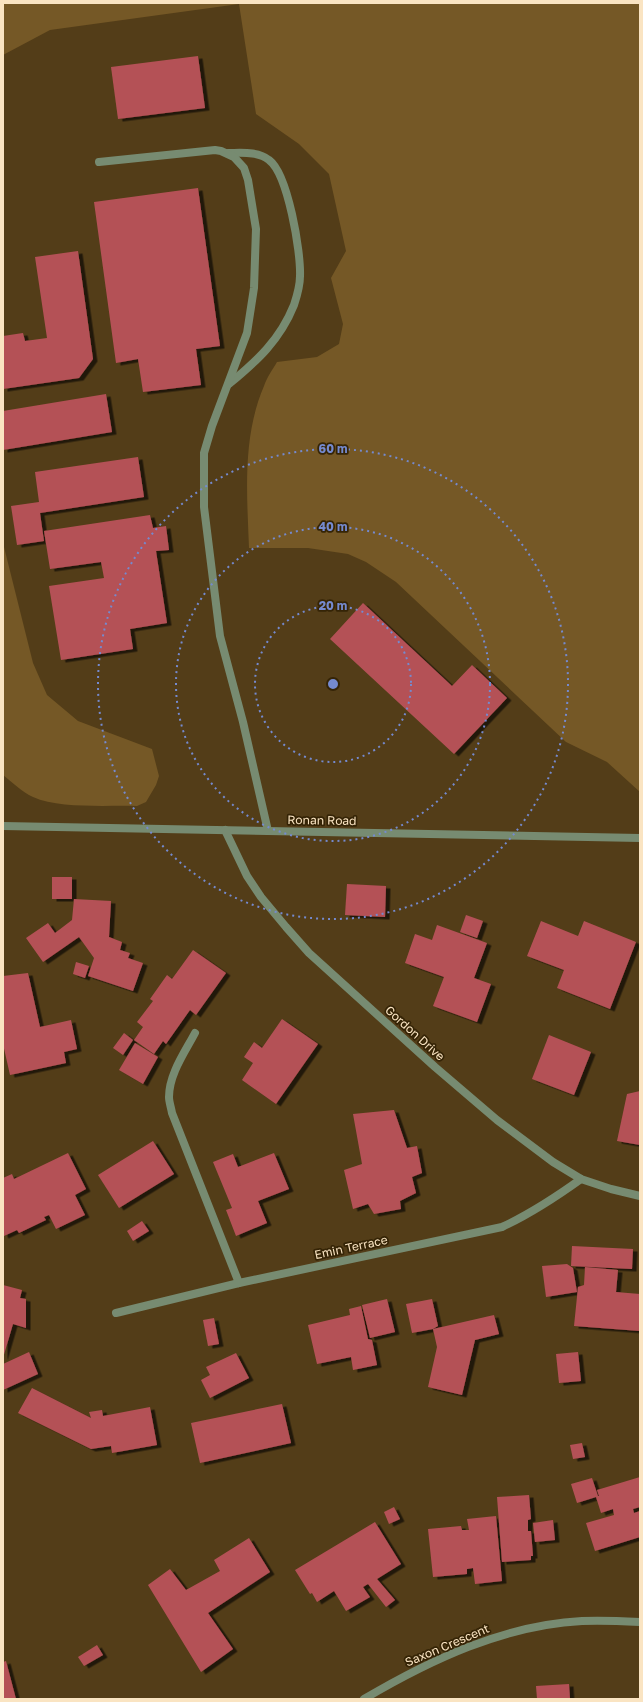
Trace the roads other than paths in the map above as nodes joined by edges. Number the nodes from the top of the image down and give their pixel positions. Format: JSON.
{"nodes":[{"id":1,"x":227,"y":153,"type":"junction"},
{"id":2,"x":99,"y":162,"type":"dead end"},
{"id":3,"x":228,"y":385,"type":"junction"},
{"id":4,"x":3,"y":826,"type":"edge"},
{"id":5,"x":224,"y":830,"type":"junction"},
{"id":6,"x":268,"y":831,"type":"junction"},
{"id":7,"x":640,"y":838,"type":"edge"},
{"id":8,"x":195,"y":1033,"type":"dead end"},
{"id":9,"x":581,"y":1179,"type":"junction"},
{"id":10,"x":640,"y":1196,"type":"edge"},
{"id":11,"x":239,"y":1283,"type":"junction"},
{"id":12,"x":116,"y":1313,"type":"dead end"},
{"id":13,"x":640,"y":1622,"type":"edge"},
{"id":14,"x":364,"y":1699,"type":"edge"}],
"edges":[{"from":1,"to":2,"type":"street"},
{"from":1,"to":3,"type":"street"},
{"from":1,"to":3,"type":"street"},
{"from":3,"to":6,"type":"street"},
{"from":4,"to":5,"type":"street","name":"Ronan Road"},
{"from":5,"to":6,"type":"street","name":"Ronan Road"},
{"from":5,"to":9,"type":"street","name":"Gordon Drive"},
{"from":6,"to":7,"type":"street","name":"Ronan Road"},
{"from":8,"to":11,"type":"street"},
{"from":9,"to":10,"type":"street","name":"Gordon Drive"},
{"from":9,"to":11,"type":"street","name":"Emin Terrace"},
{"from":11,"to":12,"type":"street","name":"Emin Terrace"},
{"from":13,"to":14,"type":"street","name":"Saxon Crescent"}]}
